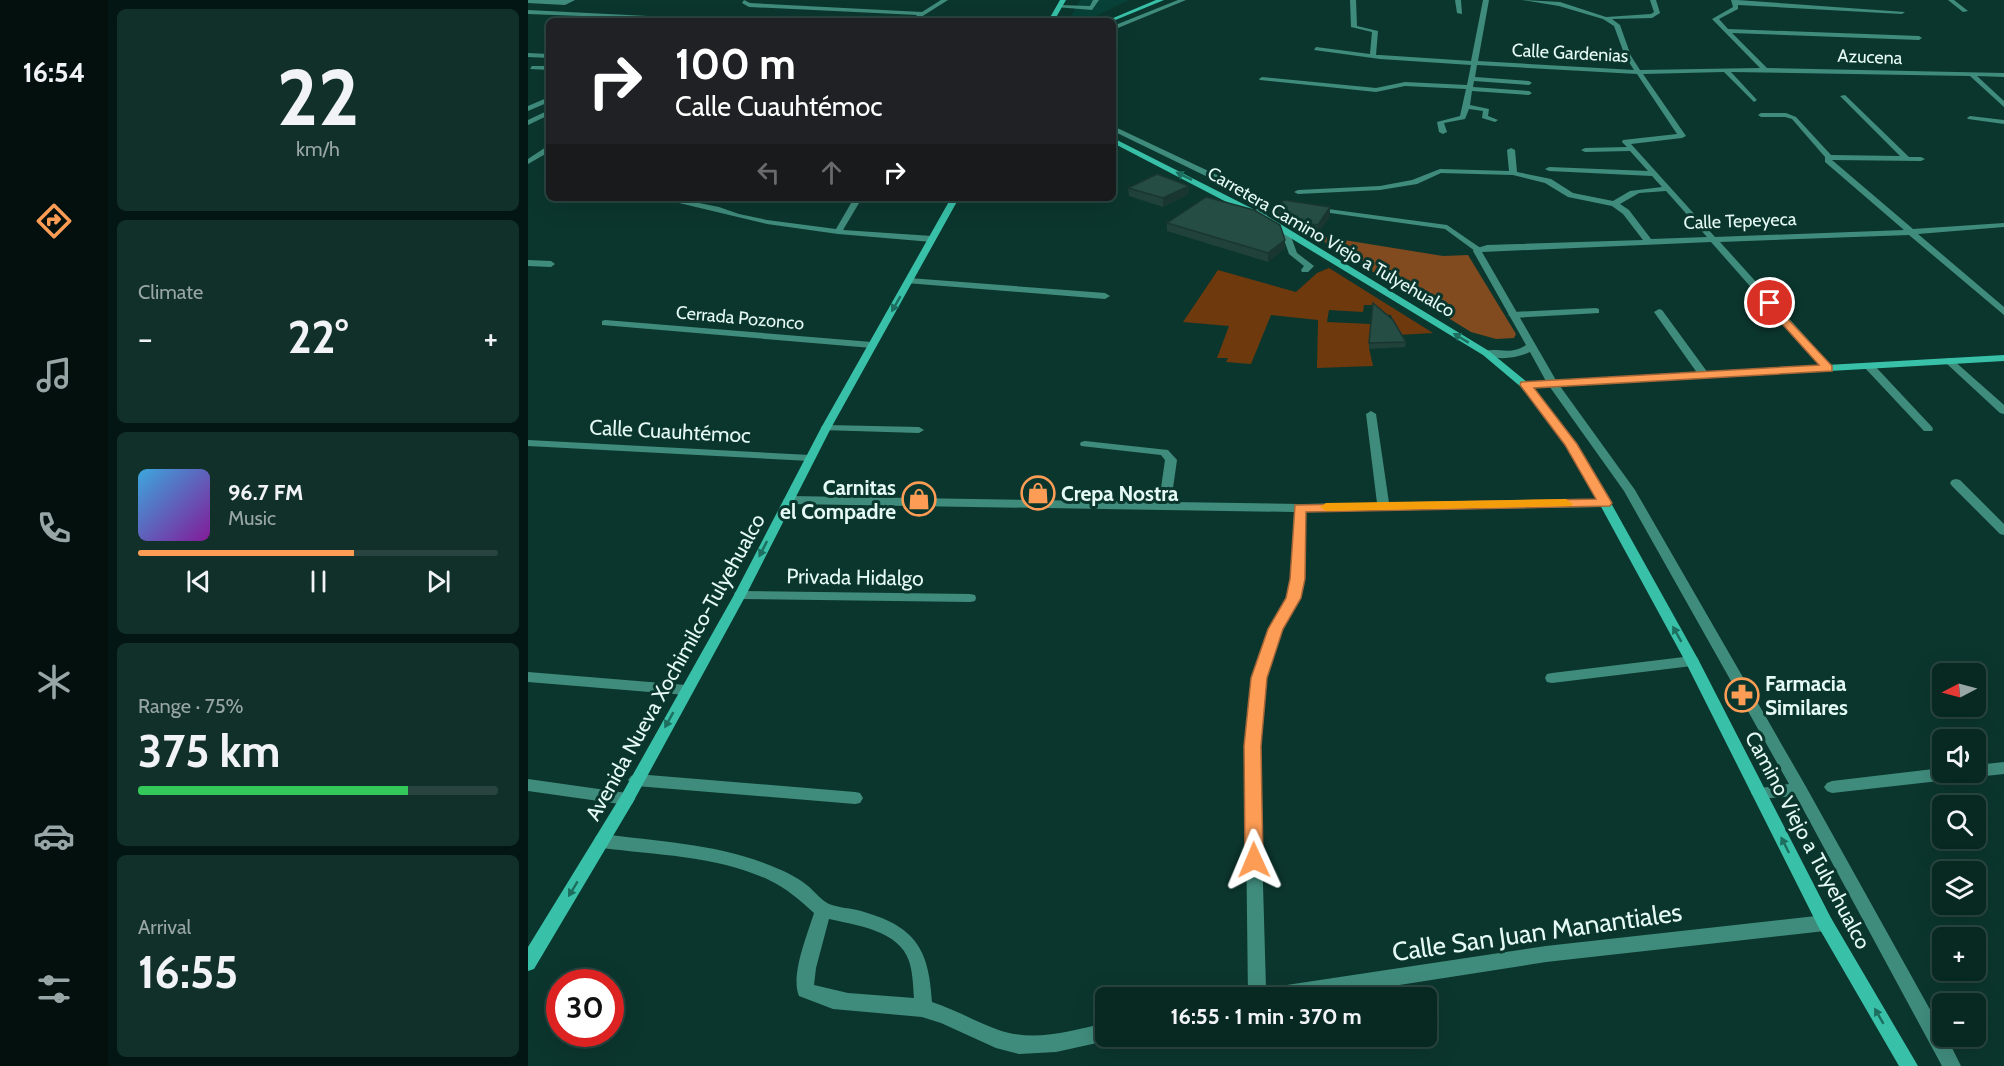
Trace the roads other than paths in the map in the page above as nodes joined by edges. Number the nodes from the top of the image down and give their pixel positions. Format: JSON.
{"nodes":[{"id":1,"x":572,"y":0,"type":"edge"},
{"id":2,"x":945,"y":0,"type":"edge"},
{"id":3,"x":1064,"y":0,"type":"edge"},
{"id":4,"x":1096,"y":0,"type":"edge"},
{"id":5,"x":1161,"y":0,"type":"edge"},
{"id":6,"x":1183,"y":0,"type":"edge"},
{"id":7,"x":1353,"y":0,"type":"edge"},
{"id":8,"x":1458,"y":0,"type":"edge"},
{"id":9,"x":1486,"y":0,"type":"edge"},
{"id":10,"x":1525,"y":0,"type":"edge"},
{"id":11,"x":1653,"y":0,"type":"edge"},
{"id":12,"x":1951,"y":0,"type":"edge"},
{"id":13,"x":528,"y":1,"type":"edge"},
{"id":14,"x":745,"y":1,"type":"edge"},
{"id":15,"x":1562,"y":2,"type":"edge"},
{"id":16,"x":1735,"y":2,"type":"edge"},
{"id":17,"x":1059,"y":7,"type":"junction"},
{"id":18,"x":1965,"y":11,"type":"dead end"},
{"id":19,"x":528,"y":12,"type":"edge"},
{"id":20,"x":1460,"y":12,"type":"dead end"},
{"id":21,"x":1902,"y":12,"type":"dead end"},
{"id":22,"x":924,"y":14,"type":"junction"},
{"id":23,"x":648,"y":18,"type":"edge"},
{"id":24,"x":917,"y":18,"type":"edge"},
{"id":25,"x":1053,"y":18,"type":"edge"},
{"id":26,"x":1116,"y":18,"type":"edge"},
{"id":27,"x":1605,"y":18,"type":"junction"},
{"id":28,"x":1116,"y":27,"type":"edge"},
{"id":29,"x":1726,"y":31,"type":"junction"},
{"id":30,"x":1919,"y":38,"type":"dead end"},
{"id":31,"x":1316,"y":49,"type":"dead end"},
{"id":32,"x":528,"y":55,"type":"edge"},
{"id":33,"x":546,"y":56,"type":"edge"},
{"id":34,"x":1373,"y":56,"type":"junction"},
{"id":35,"x":1474,"y":63,"type":"junction"},
{"id":36,"x":532,"y":68,"type":"dead end"},
{"id":37,"x":546,"y":68,"type":"edge"},
{"id":38,"x":1765,"y":70,"type":"junction"},
{"id":39,"x":1639,"y":71,"type":"junction"},
{"id":40,"x":1726,"y":71,"type":"junction"},
{"id":41,"x":2004,"y":75,"type":"edge"},
{"id":42,"x":1973,"y":76,"type":"junction"},
{"id":43,"x":1262,"y":79,"type":"dead end"},
{"id":44,"x":1529,"y":83,"type":"dead end"},
{"id":45,"x":1470,"y":85,"type":"junction"},
{"id":46,"x":1528,"y":93,"type":"dead end"},
{"id":47,"x":1843,"y":96,"type":"dead end"},
{"id":48,"x":546,"y":100,"type":"edge"},
{"id":49,"x":1754,"y":100,"type":"dead end"},
{"id":50,"x":2004,"y":105,"type":"edge"},
{"id":51,"x":1466,"y":106,"type":"junction"},
{"id":52,"x":528,"y":109,"type":"edge"},
{"id":53,"x":546,"y":112,"type":"edge"},
{"id":54,"x":546,"y":114,"type":"edge"},
{"id":55,"x":1761,"y":115,"type":"dead end"},
{"id":56,"x":1970,"y":118,"type":"dead end"},
{"id":57,"x":1495,"y":120,"type":"dead end"},
{"id":58,"x":2004,"y":122,"type":"edge"},
{"id":59,"x":528,"y":123,"type":"edge"},
{"id":60,"x":1116,"y":129,"type":"edge"},
{"id":61,"x":1443,"y":132,"type":"dead end"},
{"id":62,"x":1116,"y":142,"type":"edge"},
{"id":63,"x":1631,"y":149,"type":"junction"},
{"id":64,"x":1511,"y":150,"type":"dead end"},
{"id":65,"x":1585,"y":150,"type":"dead end"},
{"id":66,"x":546,"y":151,"type":"edge"},
{"id":67,"x":1906,"y":158,"type":"junction"},
{"id":68,"x":1829,"y":159,"type":"junction"},
{"id":69,"x":1921,"y":159,"type":"dead end"},
{"id":70,"x":528,"y":162,"type":"edge"},
{"id":71,"x":1549,"y":169,"type":"dead end"},
{"id":72,"x":1513,"y":173,"type":"junction"},
{"id":73,"x":1654,"y":174,"type":"junction"},
{"id":74,"x":1666,"y":189,"type":"junction"},
{"id":75,"x":1298,"y":192,"type":"dead end"},
{"id":76,"x":678,"y":201,"type":"edge"},
{"id":77,"x":856,"y":201,"type":"edge"},
{"id":78,"x":953,"y":201,"type":"edge"},
{"id":79,"x":1615,"y":204,"type":"junction"},
{"id":80,"x":1309,"y":208,"type":"edge"},
{"id":81,"x":1264,"y":218,"type":"junction"},
{"id":82,"x":2004,"y":225,"type":"edge"},
{"id":83,"x":1285,"y":231,"type":"junction"},
{"id":84,"x":838,"y":232,"type":"junction"},
{"id":85,"x":1910,"y":232,"type":"junction"},
{"id":86,"x":932,"y":239,"type":"junction"},
{"id":87,"x":1711,"y":239,"type":"junction"},
{"id":88,"x":1649,"y":242,"type":"junction"},
{"id":89,"x":1478,"y":249,"type":"junction"},
{"id":90,"x":528,"y":263,"type":"edge"},
{"id":91,"x":550,"y":264,"type":"dead end"},
{"id":92,"x":1305,"y":270,"type":"dead end"},
{"id":93,"x":909,"y":281,"type":"junction"},
{"id":94,"x":1105,"y":296,"type":"dead end"},
{"id":95,"x":1596,"y":311,"type":"dead end"},
{"id":96,"x":1659,"y":312,"type":"dead end"},
{"id":97,"x":2004,"y":312,"type":"edge"},
{"id":98,"x":1514,"y":315,"type":"junction"},
{"id":99,"x":605,"y":323,"type":"dead end"},
{"id":100,"x":872,"y":345,"type":"junction"},
{"id":101,"x":1531,"y":346,"type":"junction"},
{"id":102,"x":1486,"y":353,"type":"junction"},
{"id":103,"x":2004,"y":358,"type":"edge"},
{"id":104,"x":1949,"y":361,"type":"junction"},
{"id":105,"x":1869,"y":366,"type":"junction"},
{"id":106,"x":1828,"y":368,"type":"junction"},
{"id":107,"x":1704,"y":375,"type":"junction"},
{"id":108,"x":1552,"y":383,"type":"junction"},
{"id":109,"x":1526,"y":385,"type":"junction"},
{"id":110,"x":2004,"y":411,"type":"edge"},
{"id":111,"x":1371,"y":414,"type":"dead end"},
{"id":112,"x":826,"y":428,"type":"junction"},
{"id":113,"x":1928,"y":429,"type":"dead end"},
{"id":114,"x":919,"y":430,"type":"dead end"},
{"id":115,"x":528,"y":443,"type":"edge"},
{"id":116,"x":1084,"y":444,"type":"dead end"},
{"id":117,"x":810,"y":458,"type":"junction"},
{"id":118,"x":1956,"y":483,"type":"dead end"},
{"id":119,"x":789,"y":500,"type":"junction"},
{"id":120,"x":1605,"y":503,"type":"junction"},
{"id":121,"x":1165,"y":504,"type":"junction"},
{"id":122,"x":1383,"y":506,"type":"junction"},
{"id":123,"x":1300,"y":508,"type":"junction"},
{"id":124,"x":2004,"y":531,"type":"edge"},
{"id":125,"x":740,"y":595,"type":"junction"},
{"id":126,"x":970,"y":598,"type":"dead end"},
{"id":127,"x":1692,"y":661,"type":"junction"},
{"id":128,"x":528,"y":677,"type":"edge"},
{"id":129,"x":1552,"y":678,"type":"dead end"},
{"id":130,"x":686,"y":690,"type":"junction"},
{"id":131,"x":2004,"y":768,"type":"edge"},
{"id":132,"x":1986,"y":770,"type":"edge"},
{"id":133,"x":1932,"y":776,"type":"edge"},
{"id":134,"x":636,"y":780,"type":"junction"},
{"id":135,"x":528,"y":785,"type":"edge"},
{"id":136,"x":1832,"y":787,"type":"dead end"},
{"id":137,"x":1800,"y":789,"type":"junction"},
{"id":138,"x":1759,"y":794,"type":"junction"},
{"id":139,"x":855,"y":798,"type":"dead end"},
{"id":140,"x":627,"y":799,"type":"junction"},
{"id":141,"x":602,"y":841,"type":"junction"},
{"id":142,"x":823,"y":910,"type":"junction"},
{"id":143,"x":1825,"y":923,"type":"junction"},
{"id":144,"x":528,"y":963,"type":"edge"},
{"id":145,"x":1257,"y":987,"type":"edge"},
{"id":146,"x":1329,"y":987,"type":"edge"},
{"id":147,"x":923,"y":1008,"type":"junction"},
{"id":148,"x":1095,"y":1034,"type":"edge"},
{"id":149,"x":1909,"y":1066,"type":"edge"},
{"id":150,"x":1952,"y":1066,"type":"edge"}],
"edges":[{"from":1,"to":13,"type":"street"},
{"from":2,"to":22,"type":"street"},
{"from":3,"to":17,"type":"main road"},
{"from":4,"to":17,"type":"street"},
{"from":5,"to":26,"type":"main road"},
{"from":6,"to":28,"type":"street"},
{"from":7,"to":34,"type":"street"},
{"from":8,"to":20,"type":"street"},
{"from":9,"to":35,"type":"street"},
{"from":10,"to":15,"type":"street"},
{"from":11,"to":27,"type":"street"},
{"from":12,"to":18,"type":"street"},
{"from":14,"to":22,"type":"street"},
{"from":15,"to":27,"type":"street"},
{"from":16,"to":21,"type":"street"},
{"from":16,"to":29,"type":"street"},
{"from":17,"to":25,"type":"main road"},
{"from":19,"to":23,"type":"street"},
{"from":22,"to":24,"type":"street"},
{"from":27,"to":39,"type":"street"},
{"from":29,"to":30,"type":"street"},
{"from":29,"to":38,"type":"street"},
{"from":31,"to":34,"type":"street","name":"Calle Gardenias"},
{"from":32,"to":33,"type":"street"},
{"from":34,"to":35,"type":"street","name":"Calle Gardenias"},
{"from":35,"to":39,"type":"street","name":"Calle Gardenias"},
{"from":35,"to":45,"type":"street"},
{"from":36,"to":37,"type":"street"},
{"from":38,"to":40,"type":"street","name":"Calle Gardenias"},
{"from":38,"to":42,"type":"street","name":"Azucena"},
{"from":39,"to":40,"type":"street","name":"Calle Gardenias"},
{"from":39,"to":63,"type":"street"},
{"from":40,"to":49,"type":"street"},
{"from":41,"to":42,"type":"street","name":"Azucena"},
{"from":42,"to":50,"type":"street"},
{"from":43,"to":45,"type":"street"},
{"from":44,"to":45,"type":"street"},
{"from":45,"to":46,"type":"street"},
{"from":45,"to":51,"type":"street"},
{"from":47,"to":67,"type":"street"},
{"from":48,"to":52,"type":"street"},
{"from":51,"to":57,"type":"street"},
{"from":51,"to":61,"type":"street"},
{"from":52,"to":53,"type":"street"},
{"from":54,"to":59,"type":"street"},
{"from":55,"to":68,"type":"street"},
{"from":56,"to":58,"type":"street"},
{"from":60,"to":81,"type":"street"},
{"from":81,"to":62,"type":"main road","name":"Carretera Camino Viejo a Tulyehualco","one_way":true},
{"from":63,"to":65,"type":"street"},
{"from":63,"to":73,"type":"street"},
{"from":64,"to":72,"type":"street"},
{"from":66,"to":70,"type":"street"},
{"from":67,"to":68,"type":"street"},
{"from":67,"to":69,"type":"street"},
{"from":68,"to":85,"type":"street"},
{"from":71,"to":73,"type":"street"},
{"from":72,"to":75,"type":"street"},
{"from":72,"to":79,"type":"street"},
{"from":73,"to":74,"type":"street"},
{"from":74,"to":79,"type":"street"},
{"from":74,"to":87,"type":"street"},
{"from":76,"to":84,"type":"street"},
{"from":77,"to":84,"type":"street"},
{"from":78,"to":86,"type":"main road","name":"Avenida Nueva Xochimilco-Tulyehualco"},
{"from":79,"to":88,"type":"street"},
{"from":80,"to":89,"type":"street"},
{"from":81,"to":83,"type":"main road","name":"Carretera Camino Viejo a Tulyehualco"},
{"from":82,"to":85,"type":"street","name":"Calle Tepeyeca"},
{"from":83,"to":92,"type":"street"},
{"from":102,"to":83,"type":"main road","name":"Carretera Camino Viejo a Tulyehualco","one_way":true},
{"from":84,"to":86,"type":"street"},
{"from":85,"to":87,"type":"street","name":"Calle Tepeyeca"},
{"from":85,"to":97,"type":"street"},
{"from":86,"to":93,"type":"main road","name":"Avenida Nueva Xochimilco-Tulyehualco"},
{"from":87,"to":88,"type":"street","name":"Calle Tepeyeca"},
{"from":87,"to":106,"type":"street"},
{"from":88,"to":89,"type":"street","name":"Calle Tepeyeca"},
{"from":89,"to":98,"type":"street"},
{"from":90,"to":91,"type":"street"},
{"from":93,"to":94,"type":"street"},
{"from":93,"to":100,"type":"main road","name":"Avenida Nueva Xochimilco-Tulyehualco","one_way":true},
{"from":95,"to":98,"type":"street"},
{"from":96,"to":107,"type":"street"},
{"from":98,"to":101,"type":"street"},
{"from":99,"to":100,"type":"street","name":"Cerrada Pozonco"},
{"from":100,"to":112,"type":"main road","name":"Avenida Nueva Xochimilco-Tulyehualco"},
{"from":101,"to":102,"type":"street"},
{"from":101,"to":108,"type":"street"},
{"from":102,"to":109,"type":"main road","name":"Carretera Camino Viejo a Tulyehualco"},
{"from":103,"to":104,"type":"main road"},
{"from":104,"to":105,"type":"main road"},
{"from":104,"to":110,"type":"street"},
{"from":105,"to":106,"type":"main road"},
{"from":105,"to":113,"type":"street"},
{"from":106,"to":107,"type":"main road"},
{"from":107,"to":108,"type":"main road"},
{"from":108,"to":109,"type":"main road"},
{"from":108,"to":137,"type":"street"},
{"from":109,"to":120,"type":"main road","name":"Camino Viejo a Tulyehualco"},
{"from":111,"to":122,"type":"street"},
{"from":112,"to":114,"type":"street"},
{"from":112,"to":117,"type":"main road","name":"Avenida Nueva Xochimilco-Tulyehualco"},
{"from":115,"to":117,"type":"street","name":"Calle Cuauhtémoc"},
{"from":116,"to":121,"type":"street"},
{"from":117,"to":119,"type":"main road","name":"Avenida Nueva Xochimilco-Tulyehualco"},
{"from":118,"to":124,"type":"street"},
{"from":119,"to":121,"type":"street"},
{"from":119,"to":125,"type":"main road","name":"Avenida Nueva Xochimilco-Tulyehualco","one_way":true},
{"from":120,"to":122,"type":"street"},
{"from":127,"to":120,"type":"main road","name":"Camino Viejo a Tulyehualco","one_way":true},
{"from":121,"to":123,"type":"street"},
{"from":122,"to":123,"type":"street"},
{"from":123,"to":145,"type":"street"},
{"from":125,"to":126,"type":"street","name":"Privada Hidalgo"},
{"from":125,"to":130,"type":"main road","name":"Avenida Nueva Xochimilco-Tulyehualco"},
{"from":127,"to":129,"type":"street"},
{"from":127,"to":138,"type":"main road","name":"Camino Viejo a Tulyehualco"},
{"from":128,"to":130,"type":"street"},
{"from":130,"to":134,"type":"main road","name":"Avenida Nueva Xochimilco-Tulyehualco","one_way":true},
{"from":131,"to":132,"type":"street"},
{"from":133,"to":136,"type":"street"},
{"from":134,"to":139,"type":"street"},
{"from":134,"to":140,"type":"main road","name":"Avenida Nueva Xochimilco-Tulyehualco"},
{"from":135,"to":140,"type":"street"},
{"from":137,"to":138,"type":"street"},
{"from":137,"to":150,"type":"street"},
{"from":143,"to":138,"type":"main road","name":"Camino Viejo a Tulyehualco","one_way":true},
{"from":140,"to":141,"type":"main road","name":"Avenida Nueva Xochimilco-Tulyehualco"},
{"from":141,"to":142,"type":"street"},
{"from":141,"to":144,"type":"main road","name":"Avenida Nueva Xochimilco-Tulyehualco","one_way":true},
{"from":142,"to":147,"type":"street"},
{"from":142,"to":147,"type":"street"},
{"from":143,"to":146,"type":"street","name":"Calle San Juan Manantiales"},
{"from":149,"to":143,"type":"main road","name":"Camino Viejo a Tulyehualco","one_way":true},
{"from":147,"to":148,"type":"street"}]}
